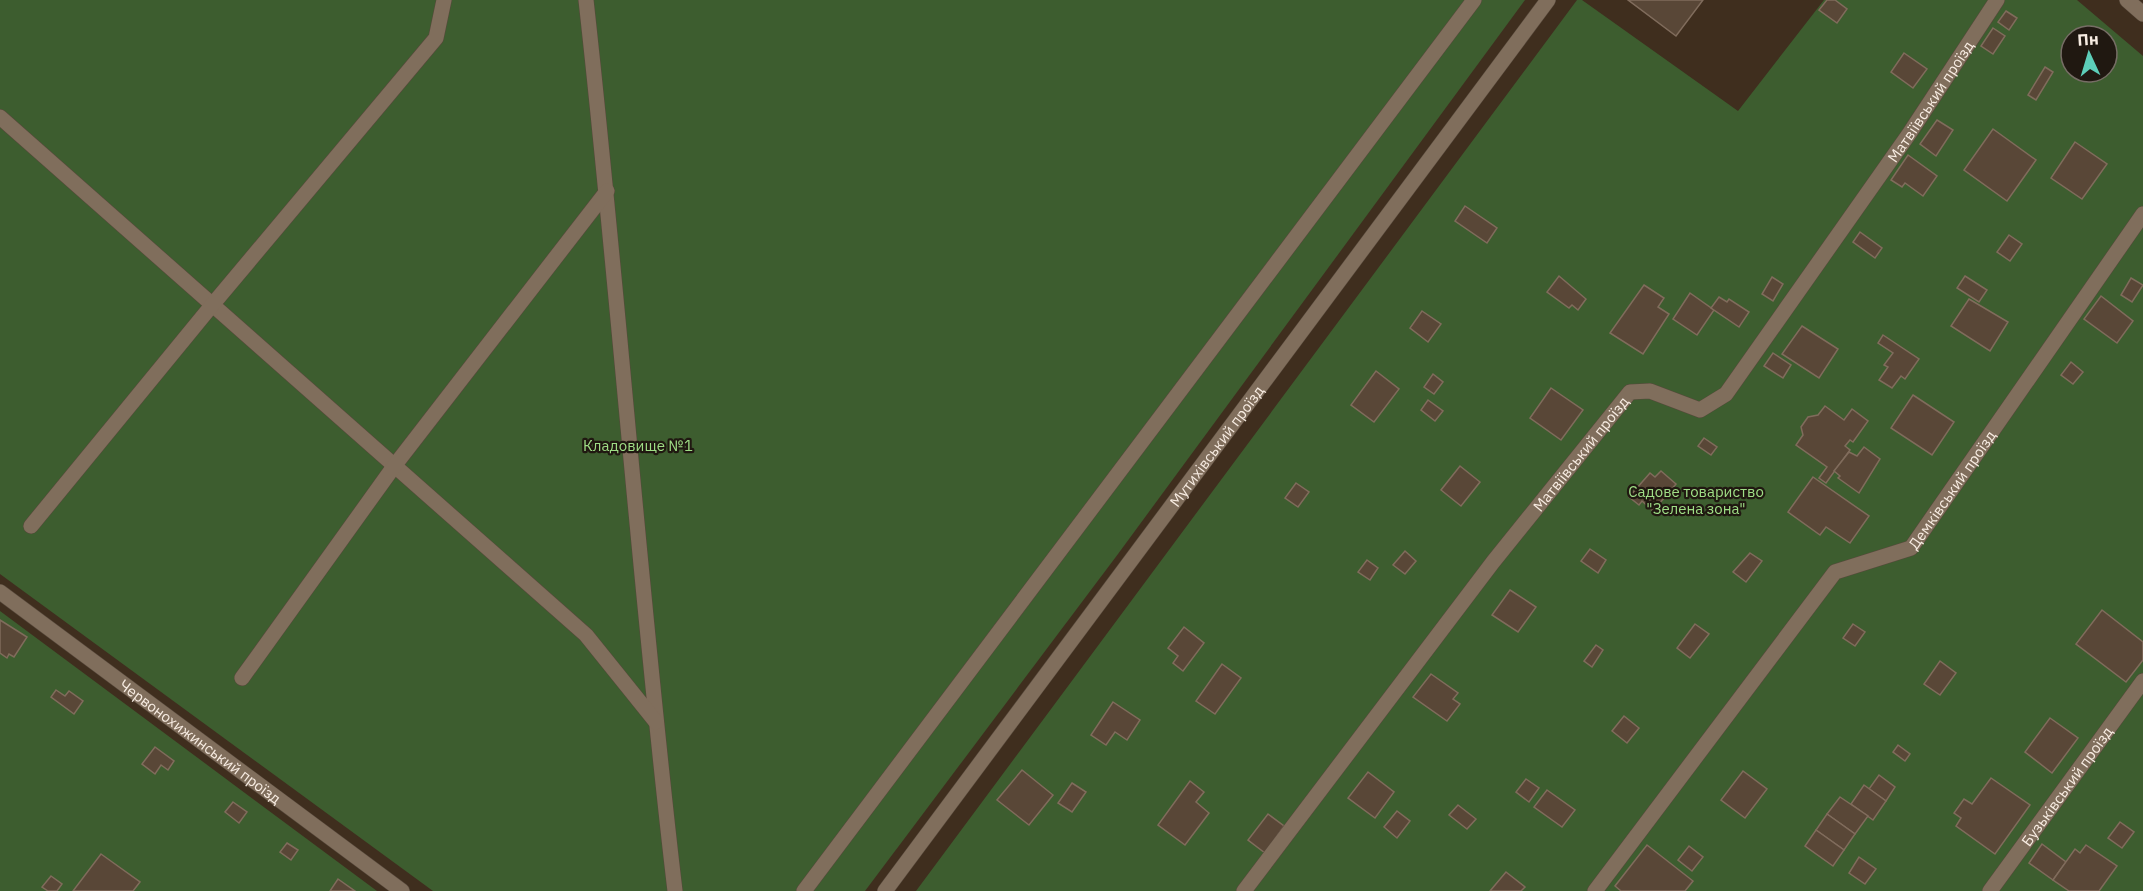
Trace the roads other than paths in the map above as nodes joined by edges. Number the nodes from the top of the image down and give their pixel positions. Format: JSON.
{"nodes":[{"id":1,"x":444,"y":0,"type":"edge"},
{"id":2,"x":586,"y":0,"type":"edge"},
{"id":3,"x":1474,"y":0,"type":"edge"},
{"id":4,"x":1548,"y":0,"type":"edge"},
{"id":5,"x":1996,"y":0,"type":"edge"},
{"id":6,"x":2127,"y":0,"type":"edge"},
{"id":7,"x":2143,"y":14,"type":"edge"},
{"id":8,"x":0,"y":117,"type":"edge"},
{"id":9,"x":606,"y":191,"type":"junction"},
{"id":10,"x":2143,"y":214,"type":"edge"},
{"id":11,"x":213,"y":304,"type":"junction"},
{"id":12,"x":396,"y":465,"type":"junction"},
{"id":13,"x":32,"y":526,"type":"dead end"},
{"id":14,"x":0,"y":592,"type":"edge"},
{"id":15,"x":242,"y":678,"type":"dead end"},
{"id":16,"x":2143,"y":681,"type":"edge"},
{"id":17,"x":656,"y":722,"type":"junction"},
{"id":18,"x":402,"y":891,"type":"edge"},
{"id":19,"x":675,"y":891,"type":"edge"},
{"id":20,"x":804,"y":891,"type":"edge"},
{"id":21,"x":885,"y":891,"type":"edge"},
{"id":22,"x":1244,"y":891,"type":"edge"},
{"id":23,"x":1595,"y":891,"type":"edge"},
{"id":24,"x":1990,"y":891,"type":"edge"}],
"edges":[{"from":1,"to":11,"type":"lane"},
{"from":2,"to":9,"type":"lane"},
{"from":3,"to":20,"type":"lane"},
{"from":4,"to":21,"type":"lane","name":"Мутихівський проїзд"},
{"from":5,"to":22,"type":"lane","name":"Матвіївський проїзд"},
{"from":6,"to":7,"type":"lane"},
{"from":8,"to":11,"type":"lane"},
{"from":9,"to":12,"type":"lane"},
{"from":9,"to":17,"type":"lane"},
{"from":10,"to":23,"type":"lane","name":"Демківський проїзд"},
{"from":11,"to":12,"type":"lane"},
{"from":11,"to":13,"type":"lane"},
{"from":12,"to":15,"type":"lane"},
{"from":12,"to":17,"type":"lane"},
{"from":14,"to":18,"type":"lane","name":"Червонохижинський проїзд"},
{"from":16,"to":24,"type":"lane","name":"Бузьківський проїзд"},
{"from":17,"to":19,"type":"lane"}]}
